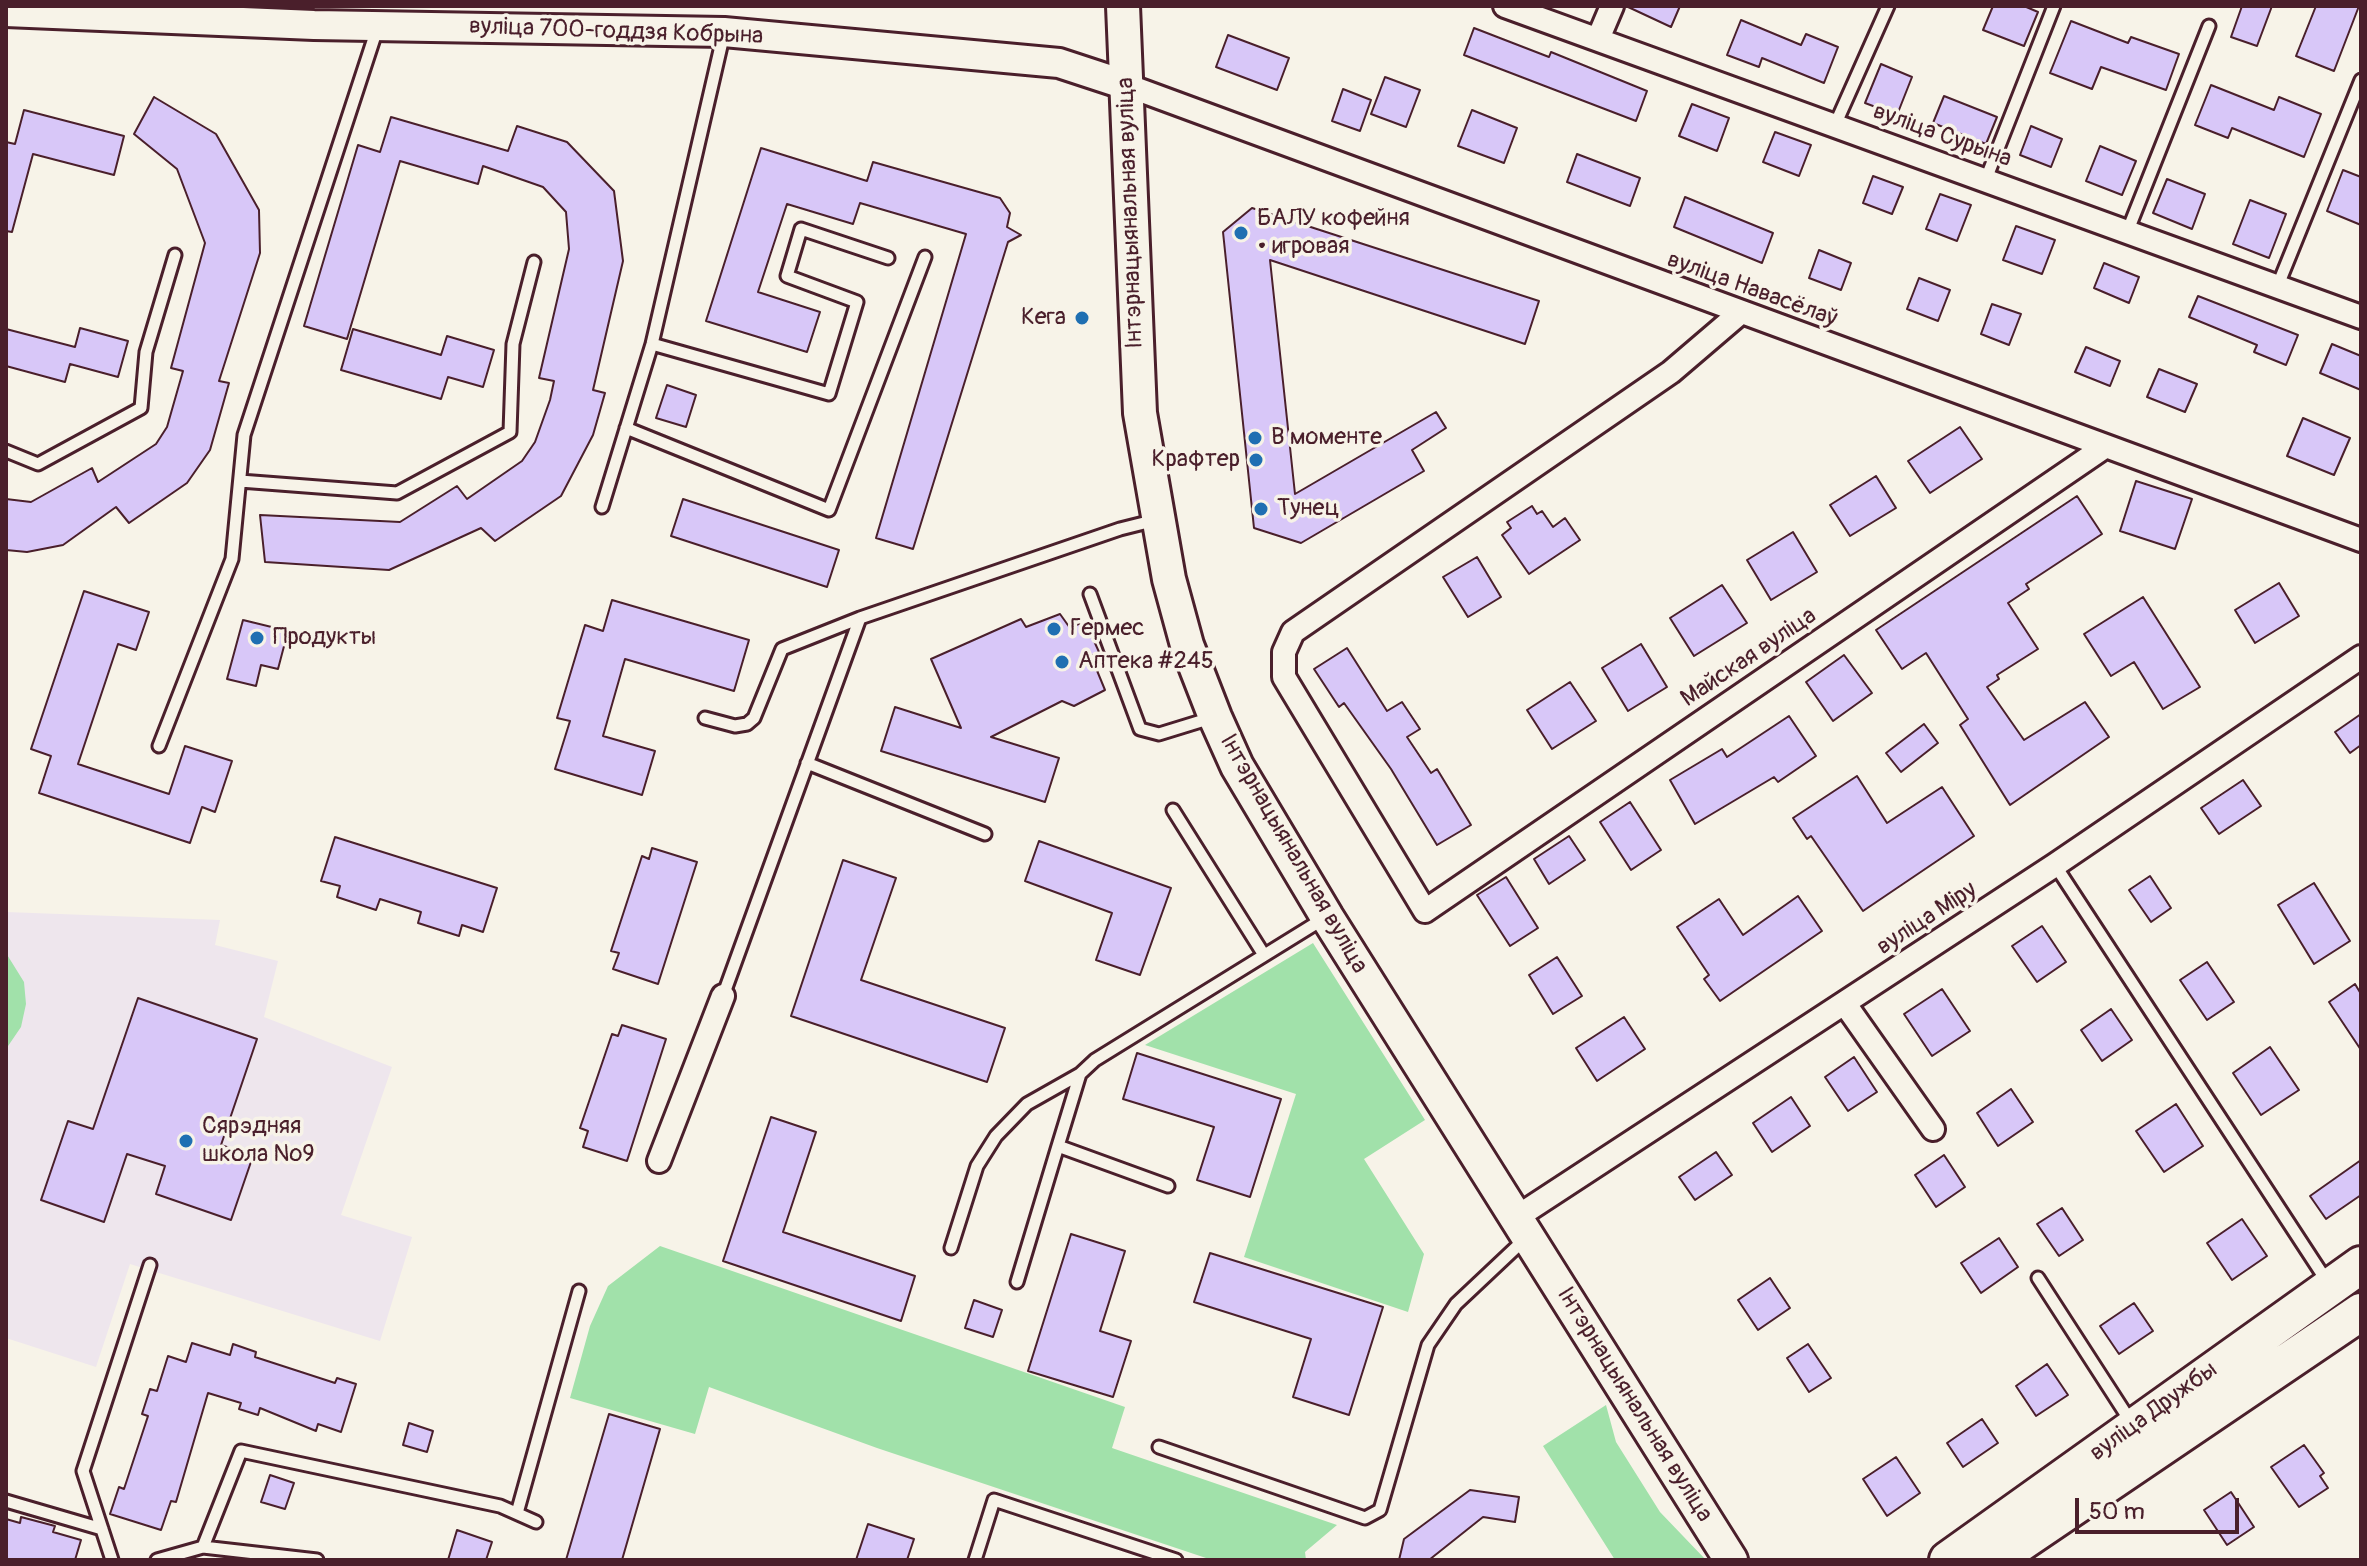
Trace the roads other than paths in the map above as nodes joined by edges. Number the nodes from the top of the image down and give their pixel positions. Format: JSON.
{"nodes":[{"id":1,"x":1123,"y":6,"type":"edge"},
{"id":2,"x":1505,"y":6,"type":"edge"},
{"id":3,"x":1612,"y":6,"type":"edge"},
{"id":4,"x":1888,"y":6,"type":"edge"},
{"id":5,"x":2054,"y":6,"type":"edge"},
{"id":6,"x":6,"y":12,"type":"edge"},
{"id":7,"x":378,"y":26,"type":"junction"},
{"id":8,"x":2209,"y":26,"type":"dead end"},
{"id":9,"x":724,"y":32,"type":"junction"},
{"id":10,"x":1598,"y":39,"type":"junction"},
{"id":11,"x":2361,"y":80,"type":"edge"},
{"id":12,"x":1126,"y":85,"type":"junction"},
{"id":13,"x":1835,"y":125,"type":"junction"},
{"id":14,"x":1986,"y":179,"type":"junction"},
{"id":15,"x":2128,"y":230,"type":"junction"},
{"id":16,"x":175,"y":255,"type":"dead end"},
{"id":17,"x":925,"y":257,"type":"dead end"},
{"id":18,"x":888,"y":258,"type":"dead end"},
{"id":19,"x":534,"y":262,"type":"dead end"},
{"id":20,"x":2278,"y":285,"type":"junction"},
{"id":21,"x":1740,"y":313,"type":"junction"},
{"id":22,"x":2361,"y":317,"type":"edge"},
{"id":23,"x":652,"y":344,"type":"junction"},
{"id":24,"x":626,"y":428,"type":"junction"},
{"id":25,"x":2103,"y":448,"type":"junction"},
{"id":26,"x":6,"y":451,"type":"edge"},
{"id":27,"x":240,"y":481,"type":"junction"},
{"id":28,"x":602,"y":507,"type":"dead end"},
{"id":29,"x":1156,"y":519,"type":"junction"},
{"id":30,"x":2361,"y":540,"type":"edge"},
{"id":31,"x":1090,"y":594,"type":"dead end"},
{"id":32,"x":860,"y":618,"type":"junction"},
{"id":33,"x":2361,"y":657,"type":"edge"},
{"id":34,"x":1215,"y":717,"type":"junction"},
{"id":35,"x":705,"y":718,"type":"dead end"},
{"id":36,"x":159,"y":746,"type":"dead end"},
{"id":37,"x":807,"y":763,"type":"junction"},
{"id":38,"x":1173,"y":810,"type":"dead end"},
{"id":39,"x":985,"y":834,"type":"dead end"},
{"id":40,"x":2055,"y":865,"type":"junction"},
{"id":41,"x":1327,"y":917,"type":"junction"},
{"id":42,"x":1264,"y":955,"type":"junction"},
{"id":43,"x":723,"y":996,"type":"joint"},
{"id":44,"x":1845,"y":1004,"type":"junction"},
{"id":45,"x":1080,"y":1074,"type":"junction"},
{"id":46,"x":1933,"y":1129,"type":"dead end"},
{"id":47,"x":1058,"y":1146,"type":"junction"},
{"id":48,"x":659,"y":1161,"type":"dead end"},
{"id":49,"x":1168,"y":1186,"type":"dead end"},
{"id":50,"x":1523,"y":1227,"type":"junction"},
{"id":51,"x":951,"y":1248,"type":"dead end"},
{"id":52,"x":150,"y":1265,"type":"dead end"},
{"id":53,"x":2361,"y":1265,"type":"edge"},
{"id":54,"x":2038,"y":1278,"type":"dead end"},
{"id":55,"x":1017,"y":1282,"type":"dead end"},
{"id":56,"x":2330,"y":1287,"type":"junction"},
{"id":57,"x":579,"y":1291,"type":"dead end"},
{"id":58,"x":2361,"y":1312,"type":"edge"},
{"id":59,"x":2134,"y":1426,"type":"junction"},
{"id":60,"x":1159,"y":1447,"type":"dead end"},
{"id":61,"x":6,"y":1501,"type":"edge"},
{"id":62,"x":517,"y":1513,"type":"junction"},
{"id":63,"x":536,"y":1522,"type":"dead end"},
{"id":64,"x":102,"y":1529,"type":"junction"},
{"id":65,"x":203,"y":1547,"type":"junction"},
{"id":66,"x":112,"y":1560,"type":"edge"},
{"id":67,"x":157,"y":1560,"type":"edge"},
{"id":68,"x":317,"y":1560,"type":"edge"},
{"id":69,"x":975,"y":1560,"type":"edge"},
{"id":70,"x":1176,"y":1560,"type":"edge"},
{"id":71,"x":1731,"y":1560,"type":"edge"},
{"id":72,"x":1948,"y":1560,"type":"edge"},
{"id":73,"x":1995,"y":1560,"type":"edge"}],
"edges":[{"from":1,"to":12,"type":"main road","name":"Інтэрнацыянальная вуліца"},
{"from":2,"to":10,"type":"street","name":"вуліца Сурына"},
{"from":3,"to":10,"type":"street"},
{"from":4,"to":13,"type":"lane"},
{"from":5,"to":14,"type":"lane"},
{"from":6,"to":7,"type":"street","name":"вуліца 700-годдзя Кобрына"},
{"from":7,"to":9,"type":"street","name":"вуліца 700-годдзя Кобрына"},
{"from":7,"to":27,"type":"lane"},
{"from":8,"to":15,"type":"lane"},
{"from":9,"to":12,"type":"street","name":"вуліца 700-годдзя Кобрына"},
{"from":9,"to":23,"type":"lane"},
{"from":10,"to":13,"type":"street","name":"вуліца Сурына"},
{"from":11,"to":20,"type":"lane"},
{"from":12,"to":21,"type":"street","name":"вуліца Навасёлаў"},
{"from":12,"to":29,"type":"main road","name":"Інтэрнацыянальная вуліца"},
{"from":13,"to":14,"type":"street","name":"вуліца Сурына"},
{"from":14,"to":15,"type":"street","name":"вуліца Сурына"},
{"from":15,"to":20,"type":"street","name":"вуліца Сурына"},
{"from":16,"to":26,"type":"lane"},
{"from":17,"to":24,"type":"lane"},
{"from":18,"to":23,"type":"lane"},
{"from":19,"to":27,"type":"lane"},
{"from":20,"to":22,"type":"street","name":"вуліца Сурына"},
{"from":21,"to":25,"type":"street","name":"вуліца Навасёлаў"},
{"from":21,"to":25,"type":"street","name":"Майская вуліца"},
{"from":23,"to":24,"type":"lane"},
{"from":24,"to":28,"type":"lane"},
{"from":25,"to":30,"type":"street","name":"вуліца Навасёлаў"},
{"from":27,"to":36,"type":"lane"},
{"from":29,"to":32,"type":"lane"},
{"from":29,"to":34,"type":"main road","name":"Інтэрнацыянальная вуліца"},
{"from":31,"to":34,"type":"lane"},
{"from":32,"to":35,"type":"lane"},
{"from":32,"to":37,"type":"lane"},
{"from":33,"to":40,"type":"street","name":"вуліца Міру"},
{"from":34,"to":41,"type":"main road","name":"Інтэрнацыянальная вуліца"},
{"from":37,"to":39,"type":"lane"},
{"from":37,"to":43,"type":"lane"},
{"from":38,"to":42,"type":"lane"},
{"from":40,"to":44,"type":"street","name":"вуліца Міру"},
{"from":40,"to":56,"type":"lane"},
{"from":41,"to":42,"type":"lane"},
{"from":41,"to":50,"type":"main road","name":"Інтэрнацыянальная вуліца"},
{"from":42,"to":45,"type":"lane"},
{"from":43,"to":48,"type":"street"},
{"from":44,"to":46,"type":"street"},
{"from":44,"to":50,"type":"street","name":"вуліца Міру"},
{"from":45,"to":47,"type":"lane"},
{"from":45,"to":51,"type":"lane"},
{"from":47,"to":49,"type":"lane"},
{"from":47,"to":55,"type":"lane"},
{"from":50,"to":60,"type":"lane"},
{"from":50,"to":71,"type":"main road","name":"Інтэрнацыянальная вуліца"},
{"from":52,"to":64,"type":"lane"},
{"from":53,"to":56,"type":"main road","name":"вуліца Дружбы"},
{"from":54,"to":59,"type":"lane"},
{"from":56,"to":59,"type":"main road","name":"вуліца Дружбы"},
{"from":57,"to":62,"type":"lane"},
{"from":58,"to":73,"type":"main road","name":"вуліца Дружбы"},
{"from":59,"to":72,"type":"main road","name":"вуліца Дружбы"},
{"from":61,"to":64,"type":"lane"},
{"from":62,"to":63,"type":"lane"},
{"from":62,"to":65,"type":"lane"},
{"from":64,"to":66,"type":"lane"},
{"from":65,"to":67,"type":"lane"},
{"from":65,"to":68,"type":"lane"},
{"from":69,"to":70,"type":"lane"}]}
